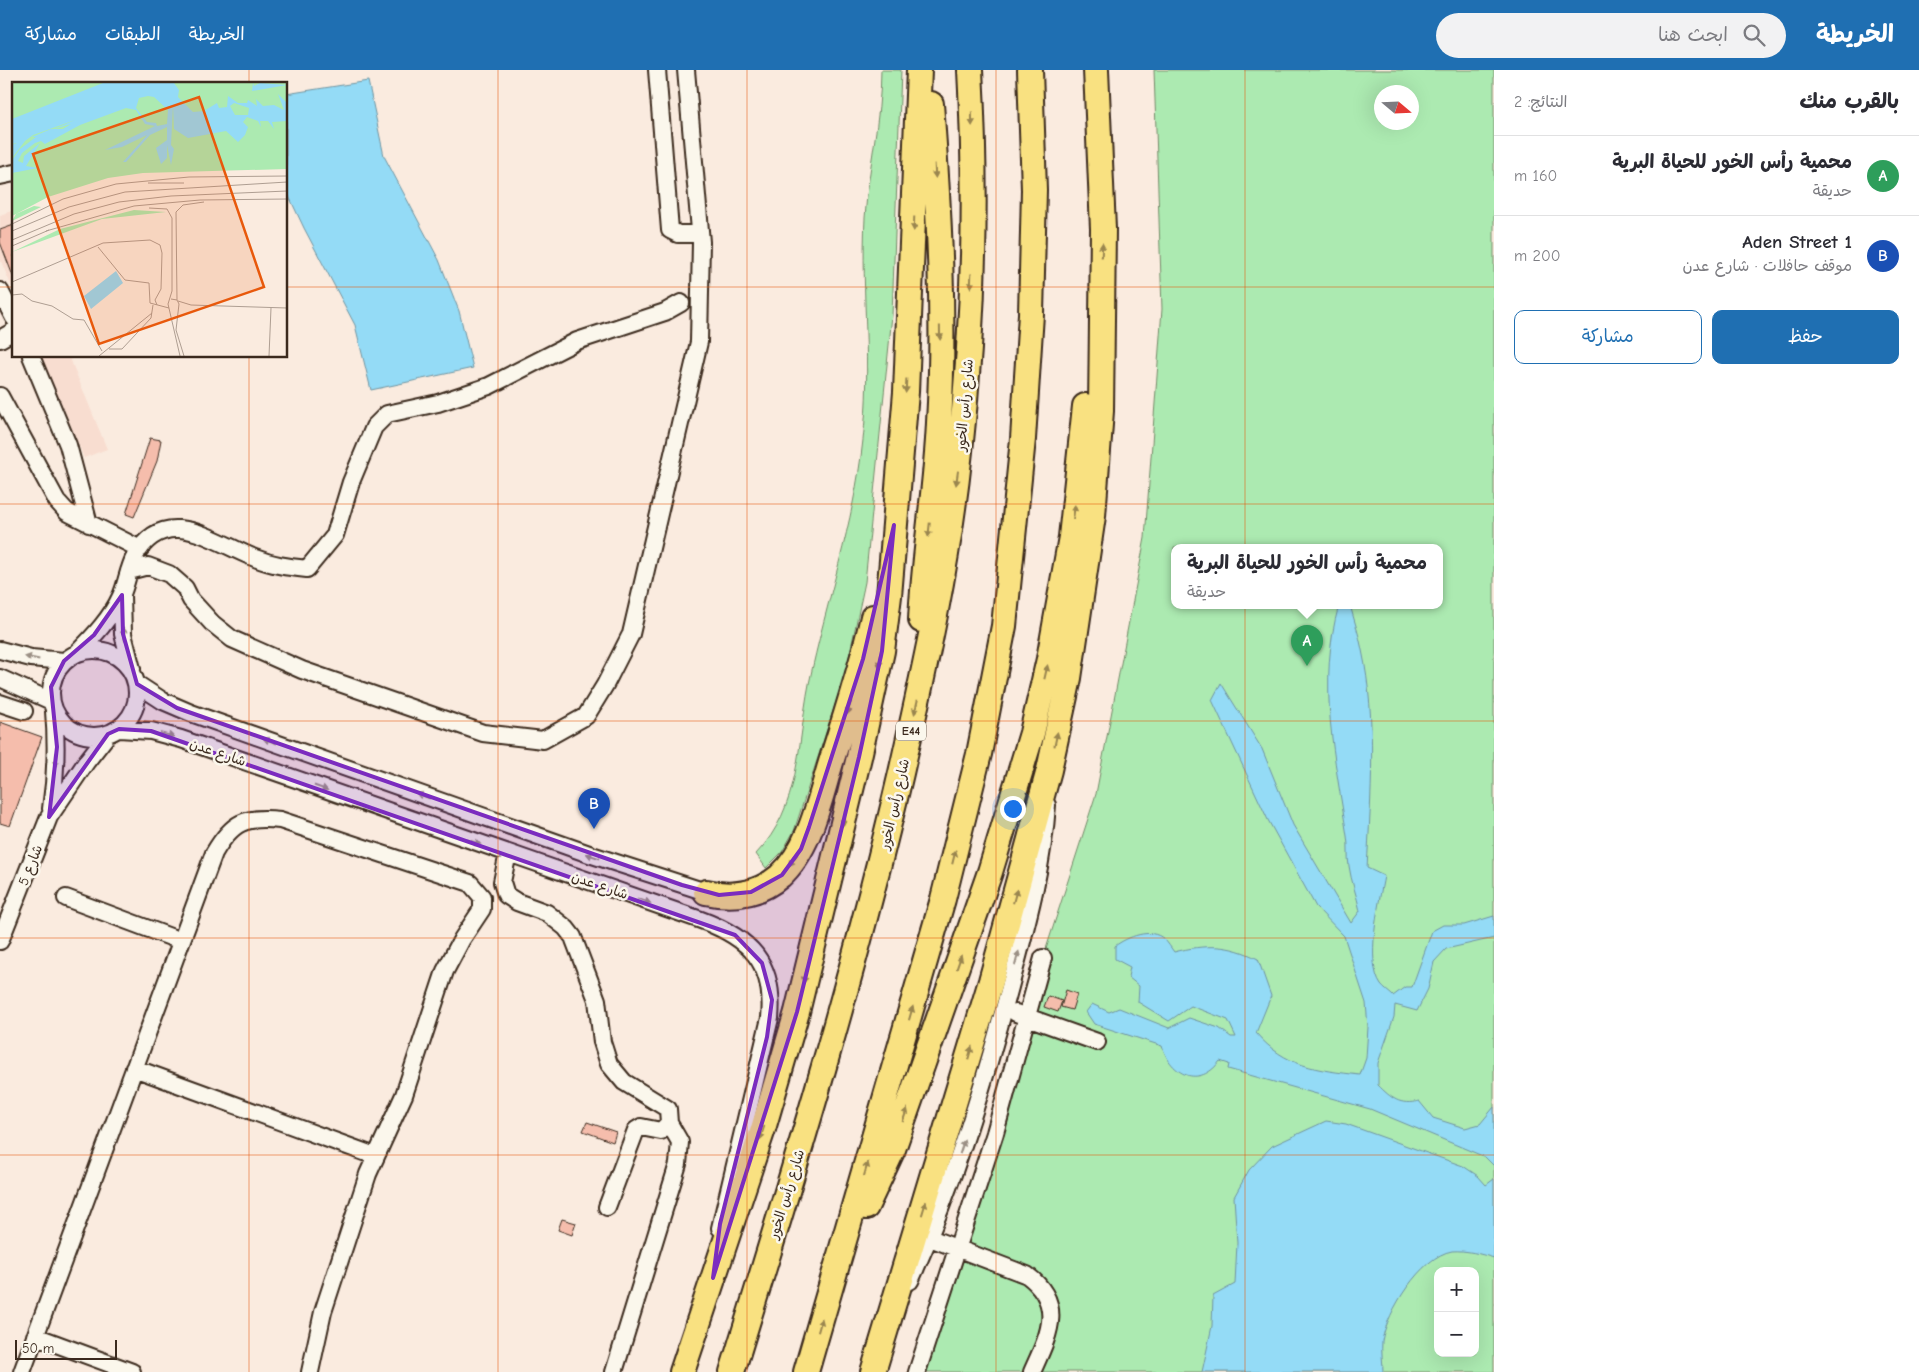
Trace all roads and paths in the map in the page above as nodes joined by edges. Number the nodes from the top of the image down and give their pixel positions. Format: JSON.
{"nodes":[{"id":1,"x":656,"y":70,"type":"edge"},
{"id":2,"x":686,"y":70,"type":"edge"},
{"id":3,"x":919,"y":70,"type":"edge"},
{"id":4,"x":929,"y":70,"type":"edge"},
{"id":5,"x":970,"y":70,"type":"edge"},
{"id":6,"x":1030,"y":70,"type":"edge"},
{"id":7,"x":1096,"y":70,"type":"edge"},
{"id":8,"x":700,"y":234,"type":"junction"},
{"id":9,"x":0,"y":291,"type":"edge"},
{"id":10,"x":1101,"y":298,"type":"junction"},
{"id":11,"x":681,"y":303,"type":"dead end"},
{"id":12,"x":12,"y":314,"type":"edge"},
{"id":13,"x":12,"y":331,"type":"edge"},
{"id":14,"x":0,"y":339,"type":"edge"},
{"id":15,"x":32,"y":358,"type":"edge"},
{"id":16,"x":0,"y":396,"type":"edge"},
{"id":17,"x":89,"y":524,"type":"junction"},
{"id":18,"x":894,"y":525,"type":"junction"},
{"id":19,"x":140,"y":549,"type":"junction"},
{"id":20,"x":129,"y":571,"type":"junction"},
{"id":21,"x":122,"y":595,"type":"junction"},
{"id":22,"x":0,"y":650,"type":"edge"},
{"id":23,"x":71,"y":657,"type":"junction"},
{"id":24,"x":0,"y":678,"type":"edge"},
{"id":25,"x":135,"y":679,"type":"junction"},
{"id":26,"x":922,"y":683,"type":"junction"},
{"id":27,"x":0,"y":703,"type":"edge"},
{"id":28,"x":53,"y":706,"type":"junction"},
{"id":29,"x":24,"y":711,"type":"dead end"},
{"id":30,"x":114,"y":732,"type":"junction"},
{"id":31,"x":1049,"y":770,"type":"junction"},
{"id":32,"x":49,"y":817,"type":"junction"},
{"id":33,"x":508,"y":853,"type":"junction"},
{"id":34,"x":706,"y":892,"type":"joint"},
{"id":35,"x":66,"y":898,"type":"dead end"},
{"id":36,"x":0,"y":941,"type":"edge"},
{"id":37,"x":181,"y":941,"type":"junction"},
{"id":38,"x":1043,"y":958,"type":"dead end"},
{"id":39,"x":1004,"y":1008,"type":"junction"},
{"id":40,"x":1027,"y":1017,"type":"junction"},
{"id":41,"x":1097,"y":1042,"type":"dead end"},
{"id":42,"x":134,"y":1068,"type":"junction"},
{"id":43,"x":669,"y":1123,"type":"junction"},
{"id":44,"x":375,"y":1156,"type":"junction"},
{"id":45,"x":607,"y":1207,"type":"dead end"},
{"id":46,"x":846,"y":1237,"type":"junction"},
{"id":47,"x":930,"y":1238,"type":"junction"},
{"id":48,"x":956,"y":1248,"type":"junction"},
{"id":49,"x":714,"y":1278,"type":"junction"},
{"id":50,"x":890,"y":1321,"type":"junction"},
{"id":51,"x":35,"y":1336,"type":"junction"},
{"id":52,"x":22,"y":1372,"type":"edge"},
{"id":53,"x":132,"y":1372,"type":"edge"},
{"id":54,"x":310,"y":1372,"type":"edge"},
{"id":55,"x":614,"y":1372,"type":"edge"},
{"id":56,"x":682,"y":1372,"type":"edge"},
{"id":57,"x":732,"y":1372,"type":"edge"},
{"id":58,"x":806,"y":1372,"type":"edge"},
{"id":59,"x":873,"y":1372,"type":"edge"},
{"id":60,"x":917,"y":1372,"type":"edge"},
{"id":61,"x":1032,"y":1372,"type":"edge"}],
"edges":[{"from":1,"to":8,"type":"street"},
{"from":2,"to":8,"type":"street"},
{"from":3,"to":18,"type":"highway","one_way":true},
{"from":4,"to":26,"type":"highway","one_way":true},
{"from":5,"to":26,"type":"highway","name":"شارع رأس الخور","number":"E44","one_way":true},
{"from":46,"to":6,"type":"highway","one_way":true},
{"from":10,"to":7,"type":"highway","one_way":true},
{"from":8,"to":20,"type":"street"},
{"from":9,"to":12,"type":"street"},
{"from":31,"to":10,"type":"highway","one_way":true},
{"from":46,"to":10,"type":"highway","one_way":true},
{"from":11,"to":19,"type":"street"},
{"from":13,"to":14,"type":"street"},
{"from":15,"to":17,"type":"street"},
{"from":16,"to":17,"type":"street"},
{"from":17,"to":19,"type":"street"},
{"from":18,"to":34,"type":"highway","one_way":true},
{"from":18,"to":49,"type":"highway","one_way":true},
{"from":19,"to":20,"type":"street"},
{"from":20,"to":21,"type":"street"},
{"from":21,"to":23,"type":"street"},
{"from":25,"to":21,"type":"street","one_way":true},
{"from":23,"to":22,"type":"street","one_way":true},
{"from":23,"to":25,"type":"street"},
{"from":23,"to":28,"type":"street"},
{"from":24,"to":28,"type":"street"},
{"from":25,"to":30,"type":"street"},
{"from":34,"to":25,"type":"street","name":"شارع عدن","one_way":true},
{"from":26,"to":57,"type":"highway","name":"شارع رأس الخور","number":"E44","one_way":true},
{"from":27,"to":29,"type":"street"},
{"from":28,"to":30,"type":"street"},
{"from":28,"to":32,"type":"street","name":"شارع 5","one_way":true},
{"from":30,"to":32,"type":"street","name":"شارع 5"},
{"from":30,"to":33,"type":"street","name":"شارع عدن","one_way":true},
{"from":39,"to":31,"type":"street","one_way":true},
{"from":50,"to":31,"type":"highway","one_way":true},
{"from":32,"to":36,"type":"street","name":"شارع 5"},
{"from":33,"to":43,"type":"street"},
{"from":33,"to":49,"type":"street","name":"شارع عدن","one_way":true},
{"from":35,"to":37,"type":"street"},
{"from":37,"to":42,"type":"street"},
{"from":37,"to":44,"type":"street"},
{"from":38,"to":40,"type":"street"},
{"from":39,"to":40,"type":"street"},
{"from":47,"to":39,"type":"street","one_way":true},
{"from":40,"to":41,"type":"street"},
{"from":40,"to":48,"type":"street"},
{"from":42,"to":44,"type":"street"},
{"from":42,"to":51,"type":"street"},
{"from":43,"to":45,"type":"street"},
{"from":43,"to":55,"type":"street"},
{"from":44,"to":54,"type":"street"},
{"from":58,"to":46,"type":"highway","one_way":true},
{"from":47,"to":48,"type":"street"},
{"from":47,"to":50,"type":"street"},
{"from":48,"to":60,"type":"street"},
{"from":48,"to":61,"type":"street"},
{"from":49,"to":56,"type":"highway"},
{"from":50,"to":59,"type":"highway"},
{"from":51,"to":52,"type":"street"},
{"from":51,"to":53,"type":"street"}]}
